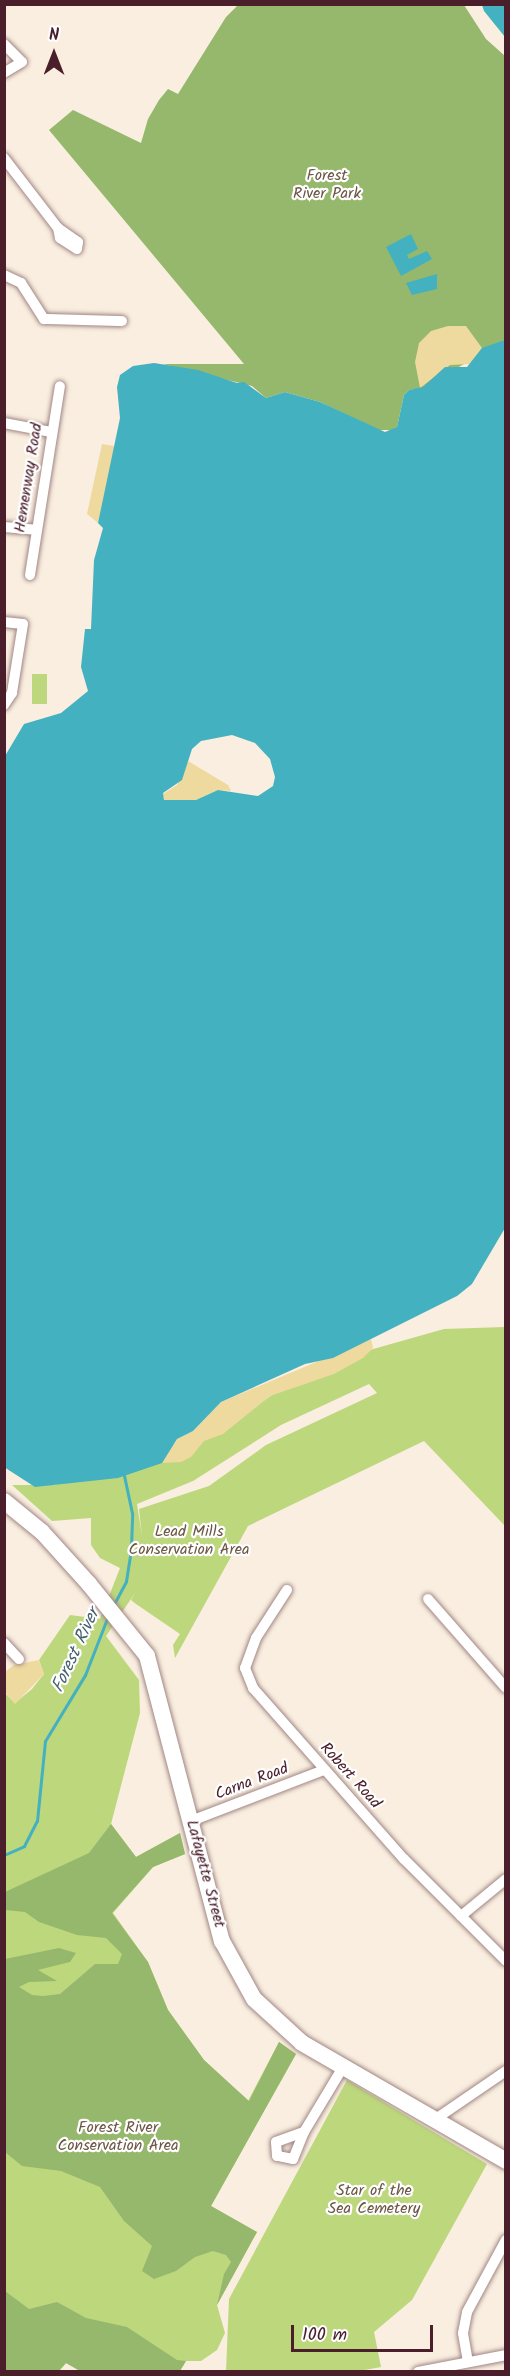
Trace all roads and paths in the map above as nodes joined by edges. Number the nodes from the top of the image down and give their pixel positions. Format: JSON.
{"nodes":[{"id":1,"x":4,"y":44,"type":"edge"},
{"id":2,"x":4,"y":73,"type":"edge"},
{"id":3,"x":4,"y":158,"type":"edge"},
{"id":4,"x":57,"y":228,"type":"dead end"},
{"id":5,"x":4,"y":275,"type":"edge"},
{"id":6,"x":122,"y":321,"type":"dead end"},
{"id":7,"x":60,"y":386,"type":"dead end"},
{"id":8,"x":4,"y":423,"type":"edge"},
{"id":9,"x":51,"y":432,"type":"junction"},
{"id":10,"x":4,"y":527,"type":"edge"},
{"id":11,"x":36,"y":531,"type":"junction"},
{"id":12,"x":30,"y":574,"type":"dead end"},
{"id":13,"x":4,"y":622,"type":"edge"},
{"id":14,"x":4,"y":705,"type":"edge"},
{"id":15,"x":7,"y":1508,"type":"edge"},
{"id":16,"x":287,"y":1590,"type":"dead end"},
{"id":17,"x":428,"y":1599,"type":"dead end"},
{"id":18,"x":4,"y":1643,"type":"edge"},
{"id":19,"x":19,"y":1659,"type":"dead end"},
{"id":20,"x":506,"y":1688,"type":"edge"},
{"id":21,"x":324,"y":1770,"type":"junction"},
{"id":22,"x":191,"y":1821,"type":"junction"},
{"id":23,"x":506,"y":1879,"type":"edge"},
{"id":24,"x":461,"y":1916,"type":"junction"},
{"id":25,"x":506,"y":1961,"type":"edge"},
{"id":26,"x":343,"y":2067,"type":"junction"},
{"id":27,"x":506,"y":2071,"type":"edge"},
{"id":28,"x":436,"y":2118,"type":"junction"},
{"id":29,"x":304,"y":2132,"type":"dead end"},
{"id":30,"x":506,"y":2160,"type":"edge"},
{"id":31,"x":506,"y":2240,"type":"edge"},
{"id":32,"x":506,"y":2355,"type":"edge"},
{"id":33,"x":468,"y":2362,"type":"junction"},
{"id":34,"x":418,"y":2372,"type":"edge"}],
"edges":[{"from":1,"to":2,"type":"street"},
{"from":3,"to":4,"type":"street"},
{"from":5,"to":6,"type":"street"},
{"from":7,"to":9,"type":"street","name":"Hemenway Road"},
{"from":8,"to":9,"type":"street"},
{"from":9,"to":11,"type":"street","name":"Hemenway Road"},
{"from":10,"to":11,"type":"street"},
{"from":11,"to":12,"type":"street","name":"Hemenway Road"},
{"from":13,"to":14,"type":"street"},
{"from":15,"to":22,"type":"main road","name":"Lafayette Street"},
{"from":16,"to":21,"type":"street","name":"Robert Road"},
{"from":17,"to":20,"type":"street"},
{"from":18,"to":19,"type":"street"},
{"from":21,"to":22,"type":"street","name":"Carna Road"},
{"from":21,"to":24,"type":"street","name":"Robert Road"},
{"from":22,"to":26,"type":"main road","name":"Lafayette Street"},
{"from":23,"to":24,"type":"street"},
{"from":24,"to":25,"type":"street","name":"Robert Road"},
{"from":26,"to":28,"type":"main road","name":"Lafayette Street"},
{"from":26,"to":29,"type":"street"},
{"from":27,"to":28,"type":"street"},
{"from":28,"to":30,"type":"main road","name":"Lafayette Street"},
{"from":31,"to":33,"type":"street"},
{"from":32,"to":33,"type":"street"},
{"from":33,"to":34,"type":"street"}]}
